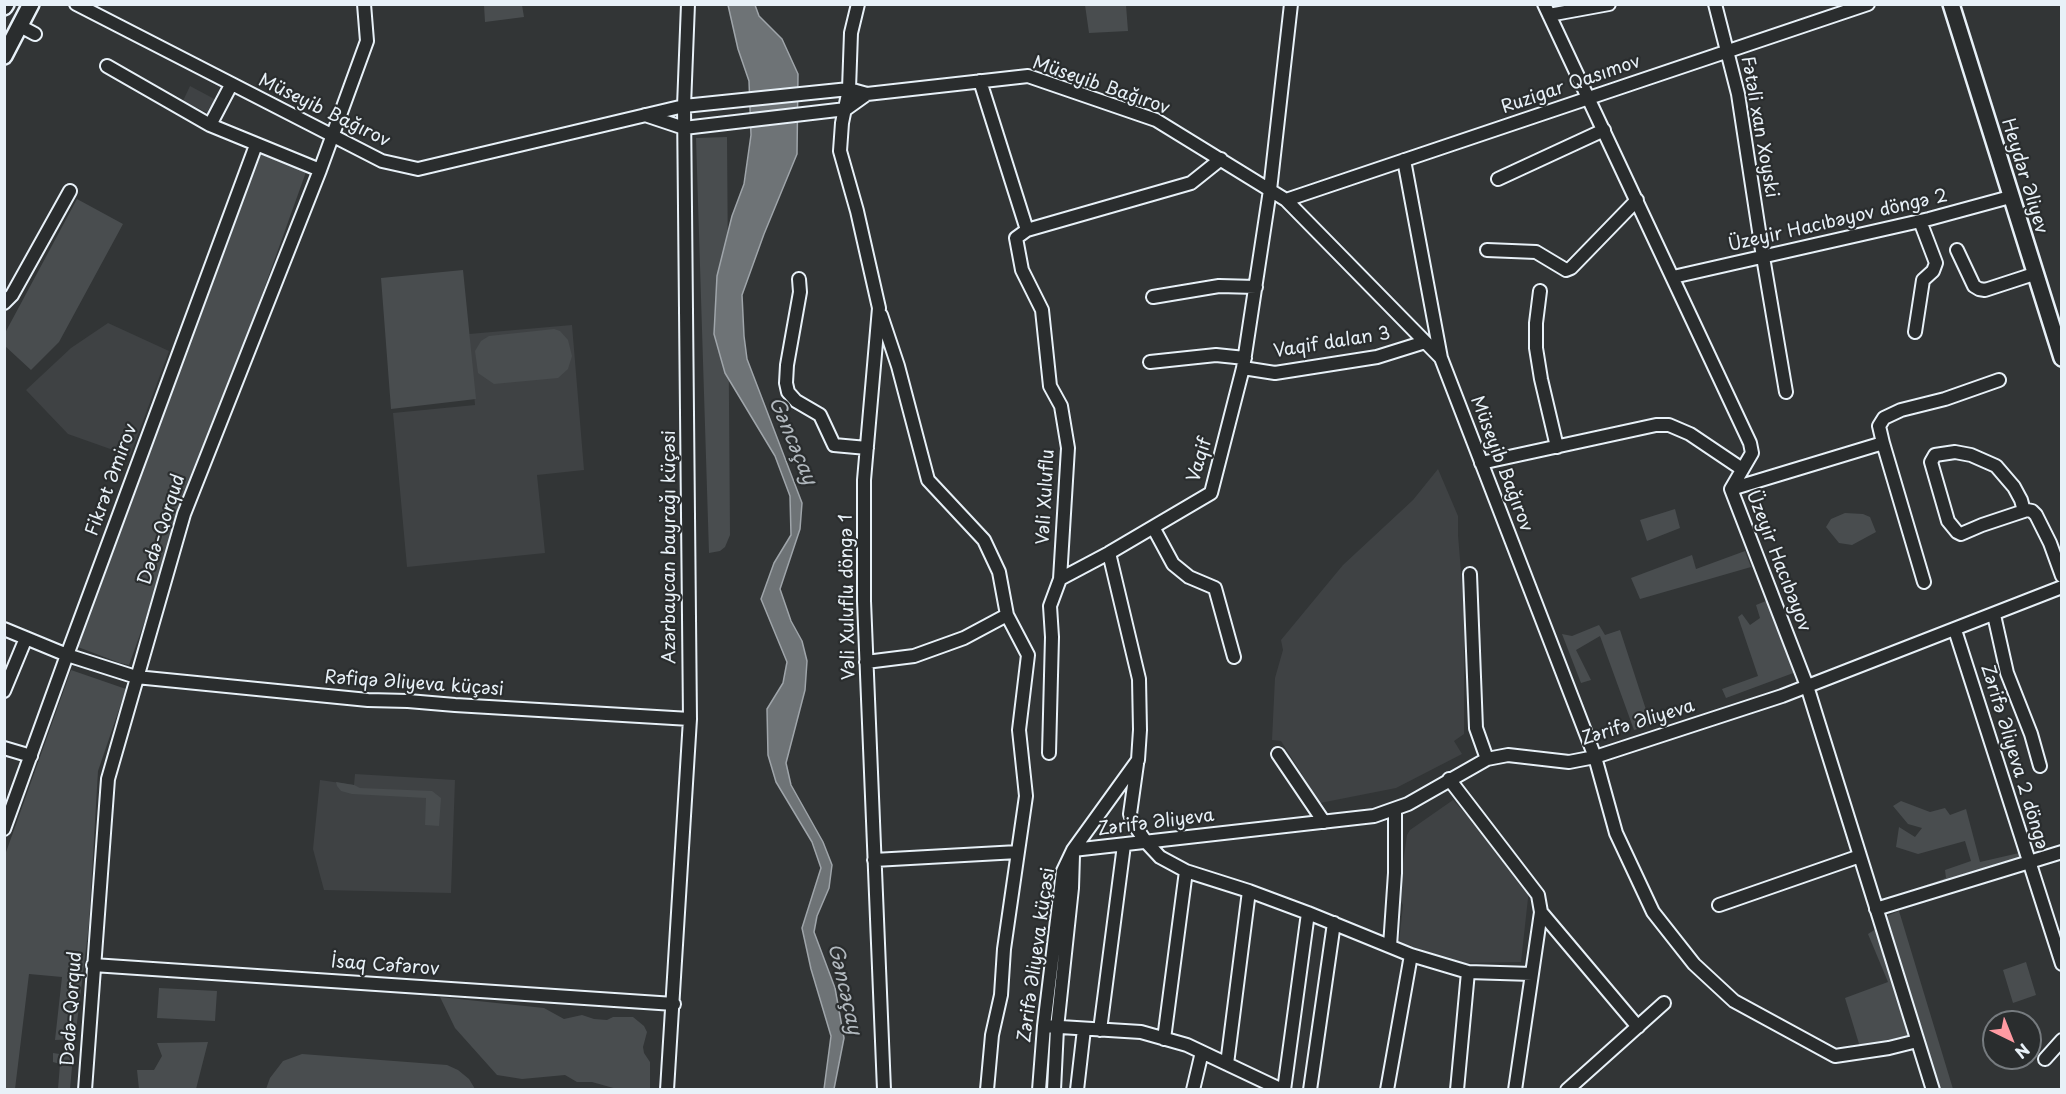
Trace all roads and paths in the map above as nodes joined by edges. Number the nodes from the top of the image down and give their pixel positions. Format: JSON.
{"nodes":[{"id":1,"x":31,"y":4,"type":"edge"},
{"id":2,"x":76,"y":4,"type":"edge"},
{"id":3,"x":364,"y":4,"type":"edge"},
{"id":4,"x":688,"y":4,"type":"edge"},
{"id":5,"x":858,"y":4,"type":"edge"},
{"id":6,"x":1291,"y":4,"type":"edge"},
{"id":7,"x":1608,"y":4,"type":"edge"},
{"id":8,"x":1715,"y":4,"type":"edge"},
{"id":9,"x":1868,"y":4,"type":"edge"},
{"id":10,"x":1951,"y":4,"type":"edge"},
{"id":11,"x":1546,"y":10,"type":"edge"},
{"id":12,"x":20,"y":26,"type":"junction"},
{"id":13,"x":35,"y":34,"type":"dead end"},
{"id":14,"x":1728,"y":51,"type":"junction"},
{"id":15,"x":4,"y":56,"type":"edge"},
{"id":16,"x":107,"y":66,"type":"dead end"},
{"id":17,"x":980,"y":81,"type":"junction"},
{"id":18,"x":231,"y":85,"type":"junction"},
{"id":19,"x":849,"y":89,"type":"junction"},
{"id":20,"x":867,"y":94,"type":"junction"},
{"id":21,"x":1589,"y":98,"type":"junction"},
{"id":22,"x":684,"y":106,"type":"junction"},
{"id":23,"x":846,"y":109,"type":"junction"},
{"id":24,"x":643,"y":115,"type":"junction"},
{"id":25,"x":210,"y":125,"type":"junction"},
{"id":26,"x":684,"y":128,"type":"junction"},
{"id":27,"x":1604,"y":130,"type":"junction"},
{"id":28,"x":332,"y":137,"type":"junction"},
{"id":29,"x":256,"y":145,"type":"junction"},
{"id":30,"x":1221,"y":159,"type":"junction"},
{"id":31,"x":1404,"y":160,"type":"junction"},
{"id":32,"x":320,"y":170,"type":"junction"},
{"id":33,"x":1498,"y":179,"type":"dead end"},
{"id":34,"x":1270,"y":190,"type":"junction"},
{"id":35,"x":70,"y":191,"type":"dead end"},
{"id":36,"x":2010,"y":197,"type":"junction"},
{"id":37,"x":1286,"y":200,"type":"junction"},
{"id":38,"x":1637,"y":200,"type":"junction"},
{"id":39,"x":1920,"y":221,"type":"junction"},
{"id":40,"x":1027,"y":230,"type":"junction"},
{"id":41,"x":1487,"y":250,"type":"dead end"},
{"id":42,"x":1957,"y":250,"type":"dead end"},
{"id":43,"x":1763,"y":257,"type":"junction"},
{"id":44,"x":2034,"y":274,"type":"junction"},
{"id":45,"x":1673,"y":277,"type":"junction"},
{"id":46,"x":799,"y":279,"type":"dead end"},
{"id":47,"x":1256,"y":286,"type":"junction"},
{"id":48,"x":1540,"y":291,"type":"dead end"},
{"id":49,"x":1153,"y":297,"type":"dead end"},
{"id":50,"x":8,"y":299,"type":"edge"},
{"id":51,"x":879,"y":308,"type":"junction"},
{"id":52,"x":1915,"y":332,"type":"dead end"},
{"id":53,"x":2059,"y":341,"type":"edge"},
{"id":54,"x":1425,"y":342,"type":"junction"},
{"id":55,"x":1441,"y":358,"type":"junction"},
{"id":56,"x":2061,"y":358,"type":"edge"},
{"id":57,"x":1150,"y":362,"type":"dead end"},
{"id":58,"x":1244,"y":363,"type":"junction"},
{"id":59,"x":1999,"y":380,"type":"dead end"},
{"id":60,"x":1786,"y":392,"type":"dead end"},
{"id":61,"x":1883,"y":443,"type":"junction"},
{"id":62,"x":1557,"y":447,"type":"junction"},
{"id":63,"x":867,"y":448,"type":"junction"},
{"id":64,"x":1481,"y":463,"type":"junction"},
{"id":65,"x":1742,"y":470,"type":"junction"},
{"id":66,"x":1731,"y":489,"type":"junction"},
{"id":67,"x":2024,"y":511,"type":"junction"},
{"id":68,"x":1153,"y":527,"type":"junction"},
{"id":69,"x":1109,"y":553,"type":"junction"},
{"id":70,"x":1470,"y":574,"type":"dead end"},
{"id":71,"x":2061,"y":576,"type":"edge"},
{"id":72,"x":1060,"y":579,"type":"junction"},
{"id":73,"x":1924,"y":582,"type":"dead end"},
{"id":74,"x":2061,"y":587,"type":"edge"},
{"id":75,"x":1007,"y":615,"type":"junction"},
{"id":76,"x":1994,"y":615,"type":"junction"},
{"id":77,"x":4,"y":629,"type":"edge"},
{"id":78,"x":1956,"y":630,"type":"junction"},
{"id":79,"x":27,"y":638,"type":"junction"},
{"id":80,"x":67,"y":654,"type":"junction"},
{"id":81,"x":1233,"y":657,"type":"dead end"},
{"id":82,"x":866,"y":662,"type":"junction"},
{"id":83,"x":136,"y":677,"type":"junction"},
{"id":84,"x":1807,"y":687,"type":"junction"},
{"id":85,"x":4,"y":692,"type":"edge"},
{"id":86,"x":690,"y":719,"type":"junction"},
{"id":87,"x":4,"y":748,"type":"edge"},
{"id":88,"x":1049,"y":753,"type":"dead end"},
{"id":89,"x":1278,"y":754,"type":"dead end"},
{"id":90,"x":32,"y":756,"type":"junction"},
{"id":91,"x":1595,"y":757,"type":"junction"},
{"id":92,"x":1487,"y":759,"type":"junction"},
{"id":93,"x":1138,"y":760,"type":"junction"},
{"id":94,"x":2040,"y":766,"type":"dead end"},
{"id":95,"x":1449,"y":779,"type":"junction"},
{"id":96,"x":1395,"y":810,"type":"junction"},
{"id":97,"x":1324,"y":822,"type":"junction"},
{"id":98,"x":4,"y":829,"type":"edge"},
{"id":99,"x":1146,"y":842,"type":"junction"},
{"id":100,"x":1124,"y":844,"type":"junction"},
{"id":101,"x":1073,"y":850,"type":"junction"},
{"id":102,"x":1018,"y":852,"type":"junction"},
{"id":103,"x":2061,"y":852,"type":"edge"},
{"id":104,"x":1860,"y":856,"type":"junction"},
{"id":105,"x":874,"y":860,"type":"junction"},
{"id":106,"x":2028,"y":862,"type":"junction"},
{"id":107,"x":1186,"y":871,"type":"junction"},
{"id":108,"x":1249,"y":891,"type":"junction"},
{"id":109,"x":1719,"y":905,"type":"dead end"},
{"id":110,"x":1876,"y":909,"type":"junction"},
{"id":111,"x":1541,"y":912,"type":"junction"},
{"id":112,"x":1308,"y":913,"type":"junction"},
{"id":113,"x":1334,"y":923,"type":"junction"},
{"id":114,"x":1390,"y":946,"type":"junction"},
{"id":115,"x":1411,"y":955,"type":"junction"},
{"id":116,"x":2061,"y":964,"type":"edge"},
{"id":117,"x":93,"y":965,"type":"junction"},
{"id":118,"x":1468,"y":972,"type":"junction"},
{"id":119,"x":1532,"y":974,"type":"junction"},
{"id":120,"x":1664,"y":1003,"type":"dead end"},
{"id":121,"x":674,"y":1004,"type":"junction"},
{"id":122,"x":1050,"y":1027,"type":"junction"},
{"id":123,"x":1638,"y":1027,"type":"junction"},
{"id":124,"x":1084,"y":1029,"type":"junction"},
{"id":125,"x":1100,"y":1030,"type":"junction"},
{"id":126,"x":1164,"y":1039,"type":"junction"},
{"id":127,"x":2061,"y":1040,"type":"edge"},
{"id":128,"x":1917,"y":1041,"type":"junction"},
{"id":129,"x":1202,"y":1052,"type":"junction"},
{"id":130,"x":2045,"y":1059,"type":"dead end"},
{"id":131,"x":1227,"y":1064,"type":"junction"},
{"id":132,"x":85,"y":1089,"type":"edge"},
{"id":133,"x":668,"y":1089,"type":"edge"},
{"id":134,"x":884,"y":1089,"type":"edge"},
{"id":135,"x":987,"y":1089,"type":"edge"},
{"id":136,"x":1039,"y":1089,"type":"edge"},
{"id":137,"x":1054,"y":1089,"type":"edge"},
{"id":138,"x":1077,"y":1089,"type":"edge"},
{"id":139,"x":1193,"y":1089,"type":"edge"},
{"id":140,"x":1283,"y":1089,"type":"edge"},
{"id":141,"x":1310,"y":1089,"type":"edge"},
{"id":142,"x":1387,"y":1089,"type":"edge"},
{"id":143,"x":1457,"y":1089,"type":"edge"},
{"id":144,"x":1515,"y":1089,"type":"edge"},
{"id":145,"x":1567,"y":1089,"type":"edge"},
{"id":146,"x":1933,"y":1089,"type":"edge"}],
"edges":[{"from":1,"to":12,"type":"main road"},
{"from":2,"to":18,"type":"street","name":"Müseyib Bağırov"},
{"from":3,"to":28,"type":"street","name":"Dədə-Qorqud"},
{"from":4,"to":22,"type":"street","name":"Azərbaycan bayrağı küçəsi"},
{"from":5,"to":19,"type":"street"},
{"from":6,"to":34,"type":"street","name":"Vaqif"},
{"from":7,"to":11,"type":"street"},
{"from":8,"to":14,"type":"street","name":"Fətəli xan Xoyski"},
{"from":9,"to":14,"type":"street","name":"Ruzigar Qasımov"},
{"from":10,"to":36,"type":"main road","name":"Heydər Əliyev"},
{"from":11,"to":21,"type":"street","name":"Üzeyir Hacıbəyov"},
{"from":12,"to":13,"type":"street"},
{"from":12,"to":15,"type":"main road"},
{"from":14,"to":21,"type":"street","name":"Ruzigar Qasımov"},
{"from":14,"to":43,"type":"street","name":"Fətəli xan Xoyski"},
{"from":16,"to":25,"type":"street"},
{"from":17,"to":20,"type":"street","name":"Müseyib Bağırov"},
{"from":17,"to":30,"type":"street","name":"Müseyib Bağırov"},
{"from":17,"to":40,"type":"street"},
{"from":18,"to":25,"type":"street"},
{"from":18,"to":28,"type":"street","name":"Müseyib Bağırov"},
{"from":19,"to":20,"type":"street","name":"Müseyib Bağırov"},
{"from":19,"to":22,"type":"street","name":"Müseyib Bağırov"},
{"from":19,"to":23,"type":"street"},
{"from":20,"to":23,"type":"street","name":"Müseyib Bağırov"},
{"from":21,"to":27,"type":"street","name":"Üzeyir Hacıbəyov"},
{"from":21,"to":31,"type":"street","name":"Ruzigar Qasımov"},
{"from":22,"to":24,"type":"street","name":"Müseyib Bağırov"},
{"from":22,"to":26,"type":"street","name":"Azərbaycan bayrağı küçəsi"},
{"from":23,"to":26,"type":"street","name":"Müseyib Bağırov"},
{"from":23,"to":51,"type":"street","name":"Vəli Xuluflu döngə 1"},
{"from":24,"to":26,"type":"street","name":"Müseyib Bağırov"},
{"from":24,"to":28,"type":"street","name":"Müseyib Bağırov"},
{"from":25,"to":29,"type":"street"},
{"from":26,"to":86,"type":"street","name":"Azərbaycan bayrağı küçəsi"},
{"from":27,"to":33,"type":"street"},
{"from":27,"to":38,"type":"street","name":"Üzeyir Hacıbəyov"},
{"from":28,"to":32,"type":"street","name":"Dədə-Qorqud"},
{"from":29,"to":32,"type":"street"},
{"from":29,"to":80,"type":"street","name":"Fikrət Əmirov"},
{"from":30,"to":34,"type":"street","name":"Müseyib Bağırov"},
{"from":30,"to":40,"type":"street"},
{"from":31,"to":37,"type":"street","name":"Ruzigar Qasımov"},
{"from":31,"to":55,"type":"street"},
{"from":32,"to":83,"type":"street","name":"Dədə-Qorqud"},
{"from":34,"to":37,"type":"street","name":"Müseyib Bağırov"},
{"from":34,"to":47,"type":"street","name":"Vaqif"},
{"from":35,"to":50,"type":"street"},
{"from":36,"to":39,"type":"street","name":"Üzeyir Hacıbəyov döngə 2"},
{"from":36,"to":44,"type":"main road","name":"Heydər Əliyev"},
{"from":37,"to":54,"type":"street","name":"Müseyib Bağırov"},
{"from":38,"to":41,"type":"street"},
{"from":38,"to":45,"type":"street","name":"Üzeyir Hacıbəyov"},
{"from":39,"to":43,"type":"street","name":"Üzeyir Hacıbəyov döngə 2"},
{"from":39,"to":52,"type":"street"},
{"from":40,"to":72,"type":"street","name":"Vəli Xuluflu"},
{"from":42,"to":44,"type":"street"},
{"from":43,"to":45,"type":"street","name":"Üzeyir Hacıbəyov döngə 2"},
{"from":43,"to":60,"type":"street","name":"Fətəli xan Xoyski"},
{"from":44,"to":53,"type":"main road","name":"Heydər Əliyev"},
{"from":45,"to":65,"type":"street","name":"Üzeyir Hacıbəyov"},
{"from":46,"to":63,"type":"street"},
{"from":47,"to":49,"type":"street"},
{"from":47,"to":58,"type":"street","name":"Vaqif"},
{"from":48,"to":62,"type":"street"},
{"from":51,"to":63,"type":"street","name":"Vəli Xuluflu döngə 1"},
{"from":51,"to":75,"type":"street"},
{"from":53,"to":56,"type":"main road","name":"Heydər Əliyev"},
{"from":54,"to":55,"type":"street","name":"Müseyib Bağırov"},
{"from":54,"to":58,"type":"street","name":"Vaqif dalan 3"},
{"from":55,"to":64,"type":"street","name":"Müseyib Bağırov"},
{"from":57,"to":58,"type":"street","name":"Vaqif dalan 3"},
{"from":58,"to":68,"type":"street","name":"Vaqif"},
{"from":59,"to":61,"type":"street"},
{"from":61,"to":66,"type":"street"},
{"from":61,"to":73,"type":"street"},
{"from":62,"to":64,"type":"street"},
{"from":62,"to":65,"type":"street"},
{"from":63,"to":82,"type":"street","name":"Vəli Xuluflu döngə 1"},
{"from":64,"to":91,"type":"street","name":"Müseyib Bağırov"},
{"from":65,"to":66,"type":"street","name":"Üzeyir Hacıbəyov"},
{"from":66,"to":84,"type":"street","name":"Üzeyir Hacıbəyov"},
{"from":67,"to":67,"type":"street"},
{"from":67,"to":71,"type":"street"},
{"from":68,"to":69,"type":"street","name":"Vaqif"},
{"from":68,"to":81,"type":"street"},
{"from":69,"to":72,"type":"street"},
{"from":69,"to":93,"type":"street"},
{"from":70,"to":92,"type":"street"},
{"from":72,"to":88,"type":"street"},
{"from":74,"to":76,"type":"street","name":"Zərifə Əliyeva"},
{"from":75,"to":82,"type":"street"},
{"from":75,"to":102,"type":"street"},
{"from":76,"to":78,"type":"street","name":"Zərifə Əliyeva"},
{"from":76,"to":94,"type":"street"},
{"from":77,"to":79,"type":"street","name":"Rəfiqə Əliyeva küçəsi"},
{"from":78,"to":84,"type":"street","name":"Zərifə Əliyeva"},
{"from":78,"to":106,"type":"street","name":"Zərifə Əliyeva 2 döngə"},
{"from":79,"to":80,"type":"street","name":"Rəfiqə Əliyeva küçəsi"},
{"from":79,"to":85,"type":"street"},
{"from":80,"to":83,"type":"street","name":"Rəfiqə Əliyeva küçəsi"},
{"from":80,"to":90,"type":"street","name":"Fikrət Əmirov"},
{"from":82,"to":105,"type":"street","name":"Vəli Xuluflu döngə 1"},
{"from":83,"to":86,"type":"street","name":"Rəfiqə Əliyeva küçəsi"},
{"from":83,"to":117,"type":"street","name":"Dədə-Qorqud"},
{"from":84,"to":91,"type":"street","name":"Zərifə Əliyeva"},
{"from":84,"to":104,"type":"street","name":"Üzeyir Hacıbəyov"},
{"from":86,"to":121,"type":"street","name":"Azərbaycan bayrağı küçəsi"},
{"from":87,"to":90,"type":"street"},
{"from":89,"to":97,"type":"street"},
{"from":90,"to":98,"type":"street","name":"Fikrət Əmirov"},
{"from":91,"to":92,"type":"street","name":"Zərifə Əliyeva"},
{"from":91,"to":128,"type":"street","name":"Müseyib Bağırov"},
{"from":92,"to":95,"type":"street","name":"Zərifə Əliyeva"},
{"from":93,"to":99,"type":"street"},
{"from":93,"to":101,"type":"street"},
{"from":95,"to":96,"type":"street","name":"Zərifə Əliyeva"},
{"from":95,"to":111,"type":"street"},
{"from":96,"to":97,"type":"street","name":"Zərifə Əliyeva"},
{"from":96,"to":114,"type":"street"},
{"from":97,"to":99,"type":"street","name":"Zərifə Əliyeva"},
{"from":99,"to":100,"type":"street","name":"Zərifə Əliyeva"},
{"from":99,"to":107,"type":"street"},
{"from":100,"to":101,"type":"street","name":"Zərifə Əliyeva"},
{"from":100,"to":125,"type":"street"},
{"from":101,"to":122,"type":"street","name":"Zərifə Əliyeva küçəsi"},
{"from":102,"to":105,"type":"street"},
{"from":102,"to":135,"type":"street"},
{"from":103,"to":106,"type":"street"},
{"from":104,"to":109,"type":"street"},
{"from":104,"to":110,"type":"street","name":"Üzeyir Hacıbəyov"},
{"from":105,"to":134,"type":"street","name":"Vəli Xuluflu döngə 1"},
{"from":106,"to":110,"type":"street"},
{"from":106,"to":116,"type":"street","name":"Zərifə Əliyeva 2 döngə"},
{"from":107,"to":108,"type":"street"},
{"from":107,"to":126,"type":"street"},
{"from":108,"to":112,"type":"street"},
{"from":108,"to":131,"type":"street"},
{"from":110,"to":128,"type":"street","name":"Üzeyir Hacıbəyov"},
{"from":111,"to":119,"type":"street"},
{"from":111,"to":123,"type":"street"},
{"from":112,"to":113,"type":"street"},
{"from":112,"to":140,"type":"street"},
{"from":113,"to":114,"type":"street"},
{"from":113,"to":141,"type":"street"},
{"from":114,"to":115,"type":"street"},
{"from":115,"to":118,"type":"street"},
{"from":115,"to":142,"type":"street"},
{"from":117,"to":121,"type":"street","name":"İsaq Cəfərov"},
{"from":117,"to":132,"type":"street","name":"Dədə-Qorqud"},
{"from":118,"to":119,"type":"street"},
{"from":118,"to":143,"type":"street"},
{"from":119,"to":144,"type":"street"},
{"from":120,"to":123,"type":"street"},
{"from":121,"to":133,"type":"street","name":"Azərbaycan bayrağı küçəsi"},
{"from":122,"to":124,"type":"street"},
{"from":122,"to":136,"type":"street","name":"Zərifə Əliyeva küçəsi"},
{"from":122,"to":137,"type":"street","name":"Zərifə Əliyeva küçəsi"},
{"from":123,"to":145,"type":"street"},
{"from":124,"to":125,"type":"street"},
{"from":124,"to":138,"type":"street"},
{"from":125,"to":126,"type":"street"},
{"from":126,"to":129,"type":"street"},
{"from":127,"to":130,"type":"street"},
{"from":128,"to":146,"type":"street","name":"Üzeyir Hacıbəyov"},
{"from":129,"to":131,"type":"street"},
{"from":129,"to":139,"type":"street"},
{"from":131,"to":140,"type":"street"}]}
